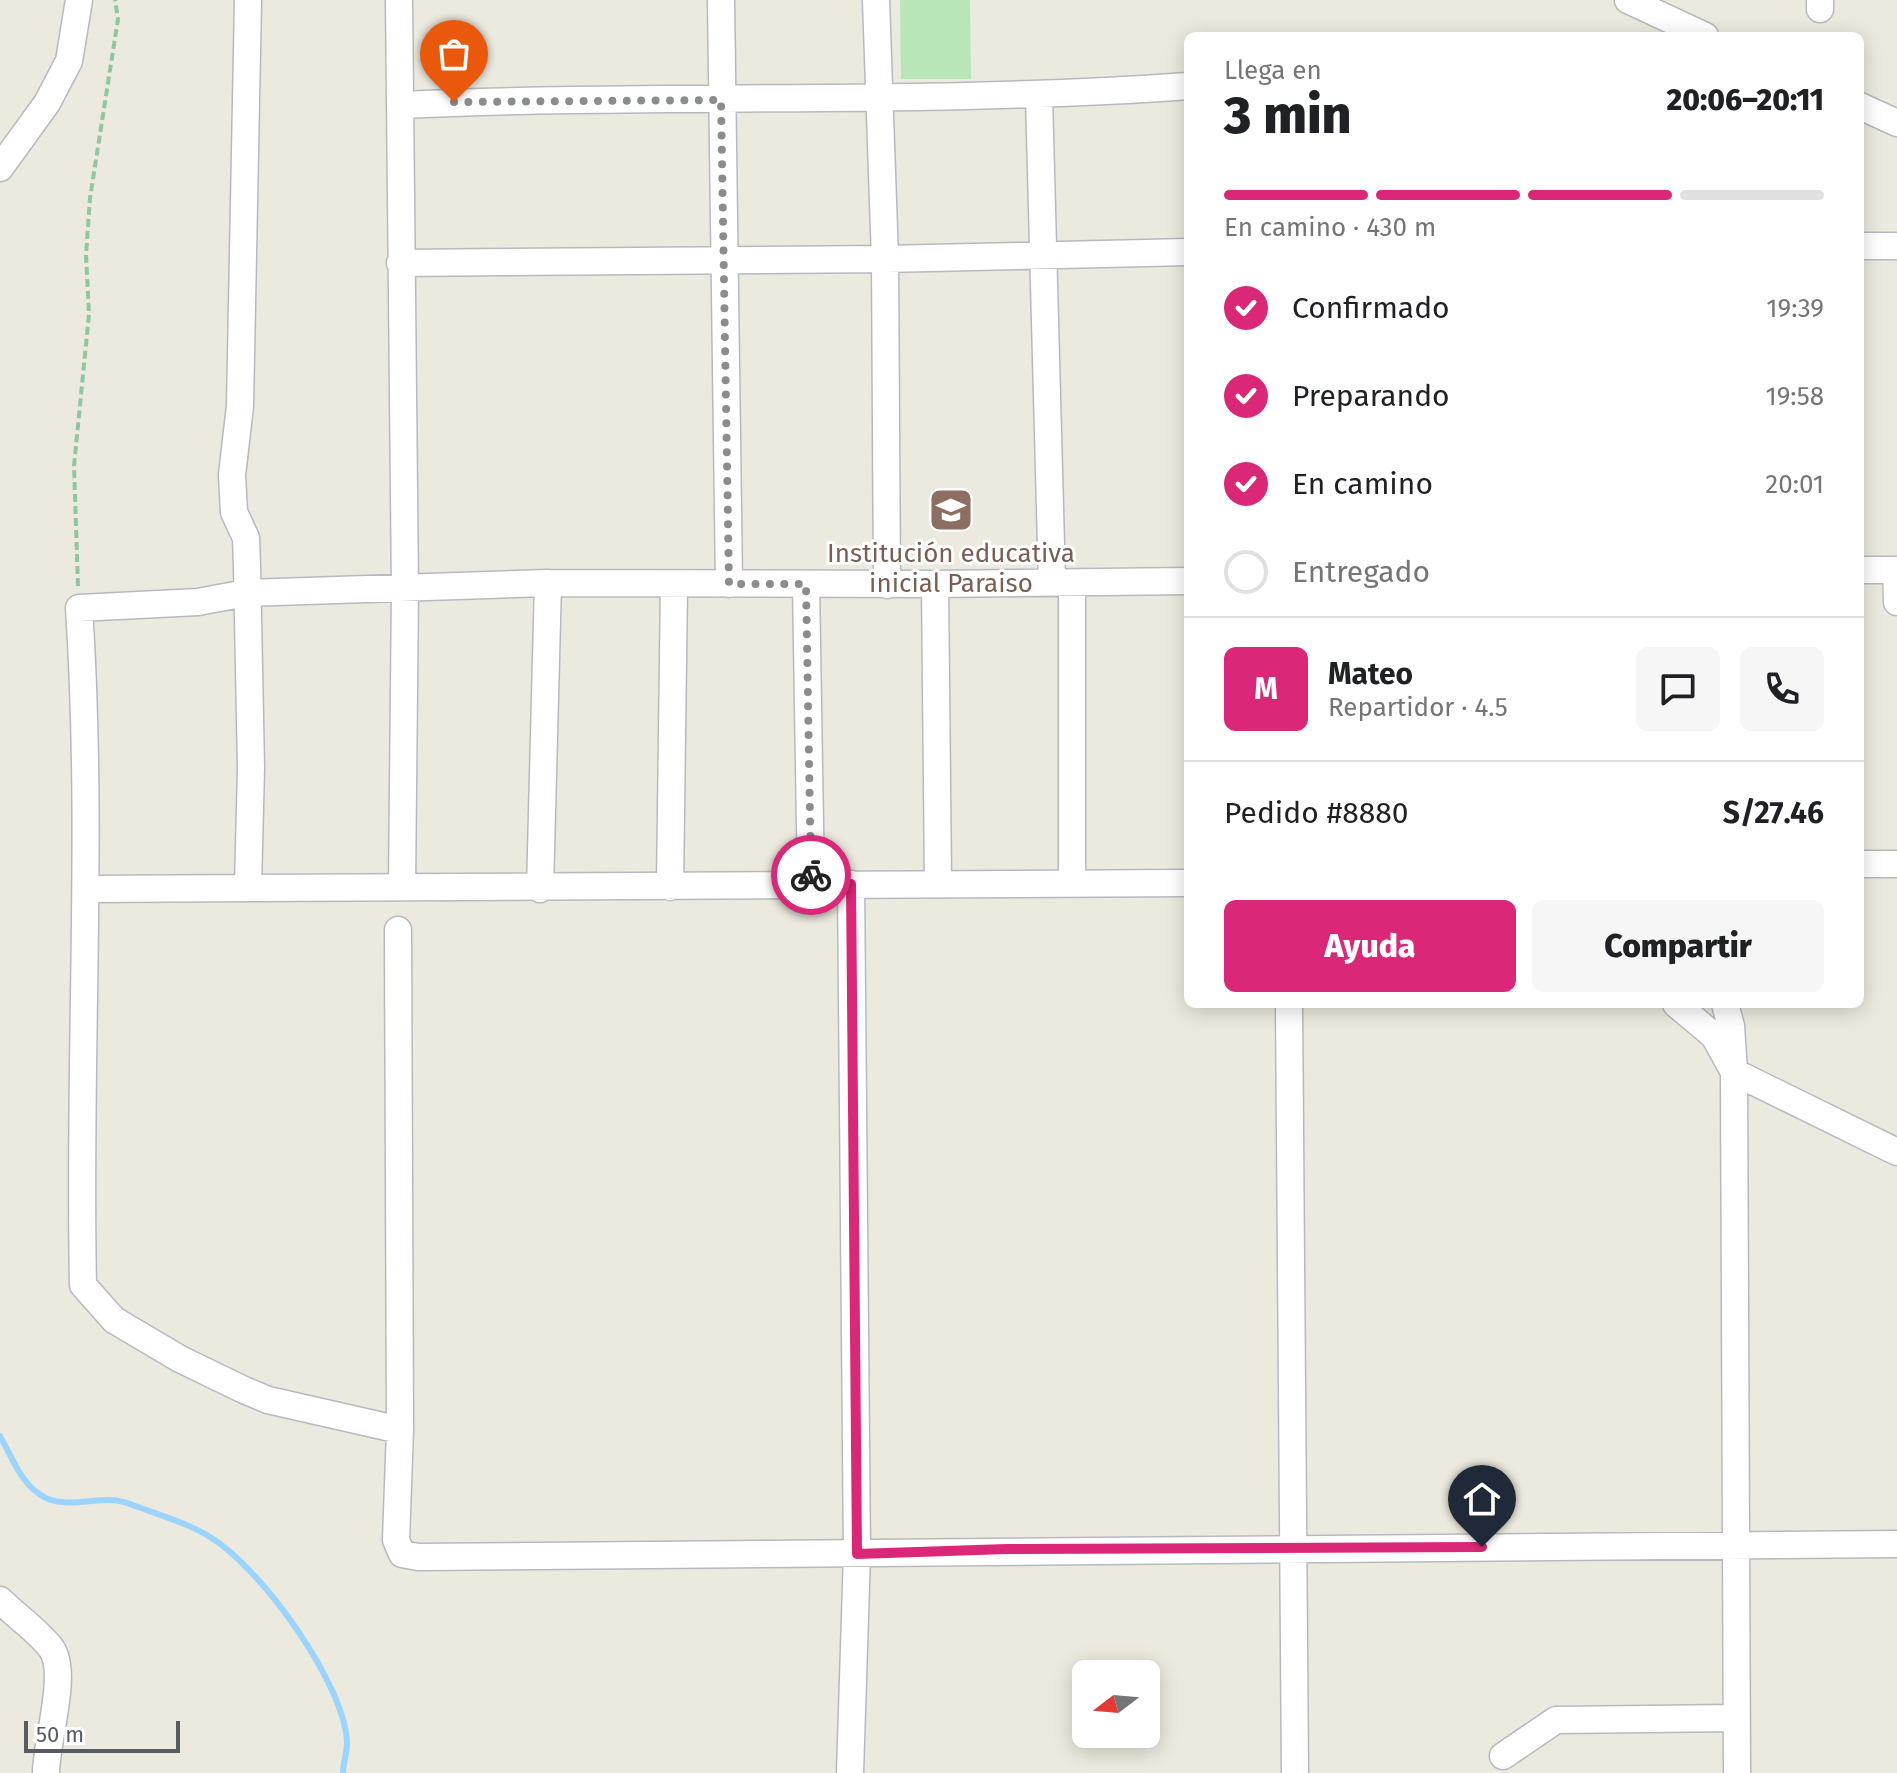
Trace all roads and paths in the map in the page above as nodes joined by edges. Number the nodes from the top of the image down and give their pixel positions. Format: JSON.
{"nodes":[{"id":1,"x":79,"y":0,"type":"edge"},
{"id":2,"x":115,"y":0,"type":"edge"},
{"id":3,"x":248,"y":0,"type":"edge"},
{"id":4,"x":399,"y":0,"type":"edge"},
{"id":5,"x":721,"y":0,"type":"edge"},
{"id":6,"x":876,"y":0,"type":"edge"},
{"id":7,"x":1628,"y":0,"type":"edge"},
{"id":8,"x":1678,"y":20,"type":"edge"},
{"id":9,"x":1698,"y":32,"type":"edge"},
{"id":10,"x":1184,"y":86,"type":"edge"},
{"id":11,"x":1039,"y":97,"type":"junction"},
{"id":12,"x":877,"y":98,"type":"junction"},
{"id":13,"x":721,"y":100,"type":"junction"},
{"id":14,"x":400,"y":105,"type":"junction"},
{"id":15,"x":1864,"y":108,"type":"edge"},
{"id":16,"x":1897,"y":123,"type":"edge"},
{"id":17,"x":0,"y":168,"type":"edge"},
{"id":18,"x":1864,"y":246,"type":"edge"},
{"id":19,"x":1897,"y":246,"type":"edge"},
{"id":20,"x":1184,"y":252,"type":"edge"},
{"id":21,"x":1043,"y":254,"type":"junction"},
{"id":22,"x":885,"y":259,"type":"junction"},
{"id":23,"x":723,"y":260,"type":"junction"},
{"id":24,"x":400,"y":263,"type":"junction"},
{"id":25,"x":1864,"y":570,"type":"edge"},
{"id":26,"x":1897,"y":570,"type":"edge"},
{"id":27,"x":1184,"y":581,"type":"edge"},
{"id":28,"x":1062,"y":582,"type":"junction"},
{"id":29,"x":548,"y":583,"type":"junction"},
{"id":30,"x":674,"y":584,"type":"junction"},
{"id":31,"x":729,"y":584,"type":"junction"},
{"id":32,"x":806,"y":584,"type":"junction"},
{"id":33,"x":935,"y":584,"type":"junction"},
{"id":34,"x":887,"y":585,"type":"junction"},
{"id":35,"x":405,"y":590,"type":"junction"},
{"id":36,"x":246,"y":593,"type":"junction"},
{"id":37,"x":1897,"y":602,"type":"edge"},
{"id":38,"x":79,"y":608,"type":"junction"},
{"id":39,"x":1864,"y":864,"type":"edge"},
{"id":40,"x":1897,"y":864,"type":"edge"},
{"id":41,"x":1072,"y":881,"type":"junction"},
{"id":42,"x":938,"y":882,"type":"junction"},
{"id":43,"x":1184,"y":883,"type":"edge"},
{"id":44,"x":851,"y":884,"type":"junction"},
{"id":45,"x":811,"y":885,"type":"junction"},
{"id":46,"x":248,"y":886,"type":"junction"},
{"id":47,"x":402,"y":887,"type":"junction"},
{"id":48,"x":670,"y":887,"type":"junction"},
{"id":49,"x":88,"y":889,"type":"junction"},
{"id":50,"x":540,"y":889,"type":"junction"},
{"id":51,"x":398,"y":930,"type":"dead end"},
{"id":52,"x":1289,"y":1008,"type":"edge"},
{"id":53,"x":1681,"y":1008,"type":"edge"},
{"id":54,"x":1726,"y":1008,"type":"edge"},
{"id":55,"x":1734,"y":1072,"type":"junction"},
{"id":56,"x":1897,"y":1152,"type":"edge"},
{"id":57,"x":400,"y":1430,"type":"junction"},
{"id":58,"x":1897,"y":1544,"type":"edge"},
{"id":59,"x":1734,"y":1547,"type":"junction"},
{"id":60,"x":1292,"y":1548,"type":"junction"},
{"id":61,"x":857,"y":1554,"type":"junction"},
{"id":62,"x":0,"y":1600,"type":"edge"},
{"id":63,"x":1736,"y":1718,"type":"junction"},
{"id":64,"x":1503,"y":1756,"type":"dead end"},
{"id":65,"x":46,"y":1773,"type":"edge"},
{"id":66,"x":850,"y":1773,"type":"edge"},
{"id":67,"x":1295,"y":1773,"type":"edge"},
{"id":68,"x":1737,"y":1773,"type":"edge"}],
"edges":[{"from":1,"to":17,"type":"street"},
{"from":2,"to":38,"type":"path"},
{"from":3,"to":36,"type":"street"},
{"from":4,"to":14,"type":"street"},
{"from":5,"to":13,"type":"street"},
{"from":6,"to":12,"type":"street"},
{"from":7,"to":8,"type":"street"},
{"from":8,"to":9,"type":"street"},
{"from":10,"to":11,"type":"street"},
{"from":11,"to":12,"type":"street"},
{"from":11,"to":21,"type":"street"},
{"from":12,"to":13,"type":"street"},
{"from":12,"to":22,"type":"street"},
{"from":13,"to":14,"type":"street"},
{"from":13,"to":23,"type":"street"},
{"from":14,"to":24,"type":"street"},
{"from":15,"to":16,"type":"street"},
{"from":18,"to":19,"type":"street"},
{"from":20,"to":21,"type":"street"},
{"from":21,"to":22,"type":"street"},
{"from":21,"to":28,"type":"street"},
{"from":22,"to":23,"type":"street"},
{"from":22,"to":34,"type":"street"},
{"from":23,"to":24,"type":"street"},
{"from":23,"to":31,"type":"street"},
{"from":24,"to":35,"type":"street"},
{"from":25,"to":26,"type":"street"},
{"from":26,"to":37,"type":"street"},
{"from":27,"to":28,"type":"street"},
{"from":28,"to":33,"type":"street"},
{"from":28,"to":41,"type":"street"},
{"from":29,"to":30,"type":"street"},
{"from":29,"to":35,"type":"street"},
{"from":29,"to":50,"type":"street"},
{"from":30,"to":31,"type":"street"},
{"from":30,"to":48,"type":"street"},
{"from":31,"to":32,"type":"street"},
{"from":32,"to":34,"type":"street"},
{"from":32,"to":45,"type":"street"},
{"from":33,"to":34,"type":"street"},
{"from":33,"to":42,"type":"street"},
{"from":35,"to":36,"type":"street"},
{"from":35,"to":47,"type":"street"},
{"from":36,"to":38,"type":"street"},
{"from":36,"to":46,"type":"street"},
{"from":38,"to":49,"type":"street"},
{"from":39,"to":40,"type":"street"},
{"from":41,"to":42,"type":"street"},
{"from":41,"to":43,"type":"street"},
{"from":42,"to":44,"type":"street"},
{"from":44,"to":45,"type":"street"},
{"from":44,"to":61,"type":"street"},
{"from":45,"to":48,"type":"street"},
{"from":46,"to":47,"type":"street"},
{"from":46,"to":49,"type":"street"},
{"from":47,"to":50,"type":"street"},
{"from":48,"to":50,"type":"street"},
{"from":49,"to":57,"type":"street"},
{"from":51,"to":57,"type":"street"},
{"from":52,"to":60,"type":"street"},
{"from":53,"to":55,"type":"street"},
{"from":54,"to":55,"type":"street"},
{"from":55,"to":56,"type":"street"},
{"from":55,"to":59,"type":"street"},
{"from":57,"to":61,"type":"street"},
{"from":58,"to":59,"type":"street"},
{"from":59,"to":60,"type":"street"},
{"from":59,"to":63,"type":"street"},
{"from":60,"to":61,"type":"street"},
{"from":60,"to":67,"type":"street"},
{"from":61,"to":66,"type":"street"},
{"from":62,"to":65,"type":"street"},
{"from":63,"to":64,"type":"street"},
{"from":63,"to":68,"type":"street"}]}
